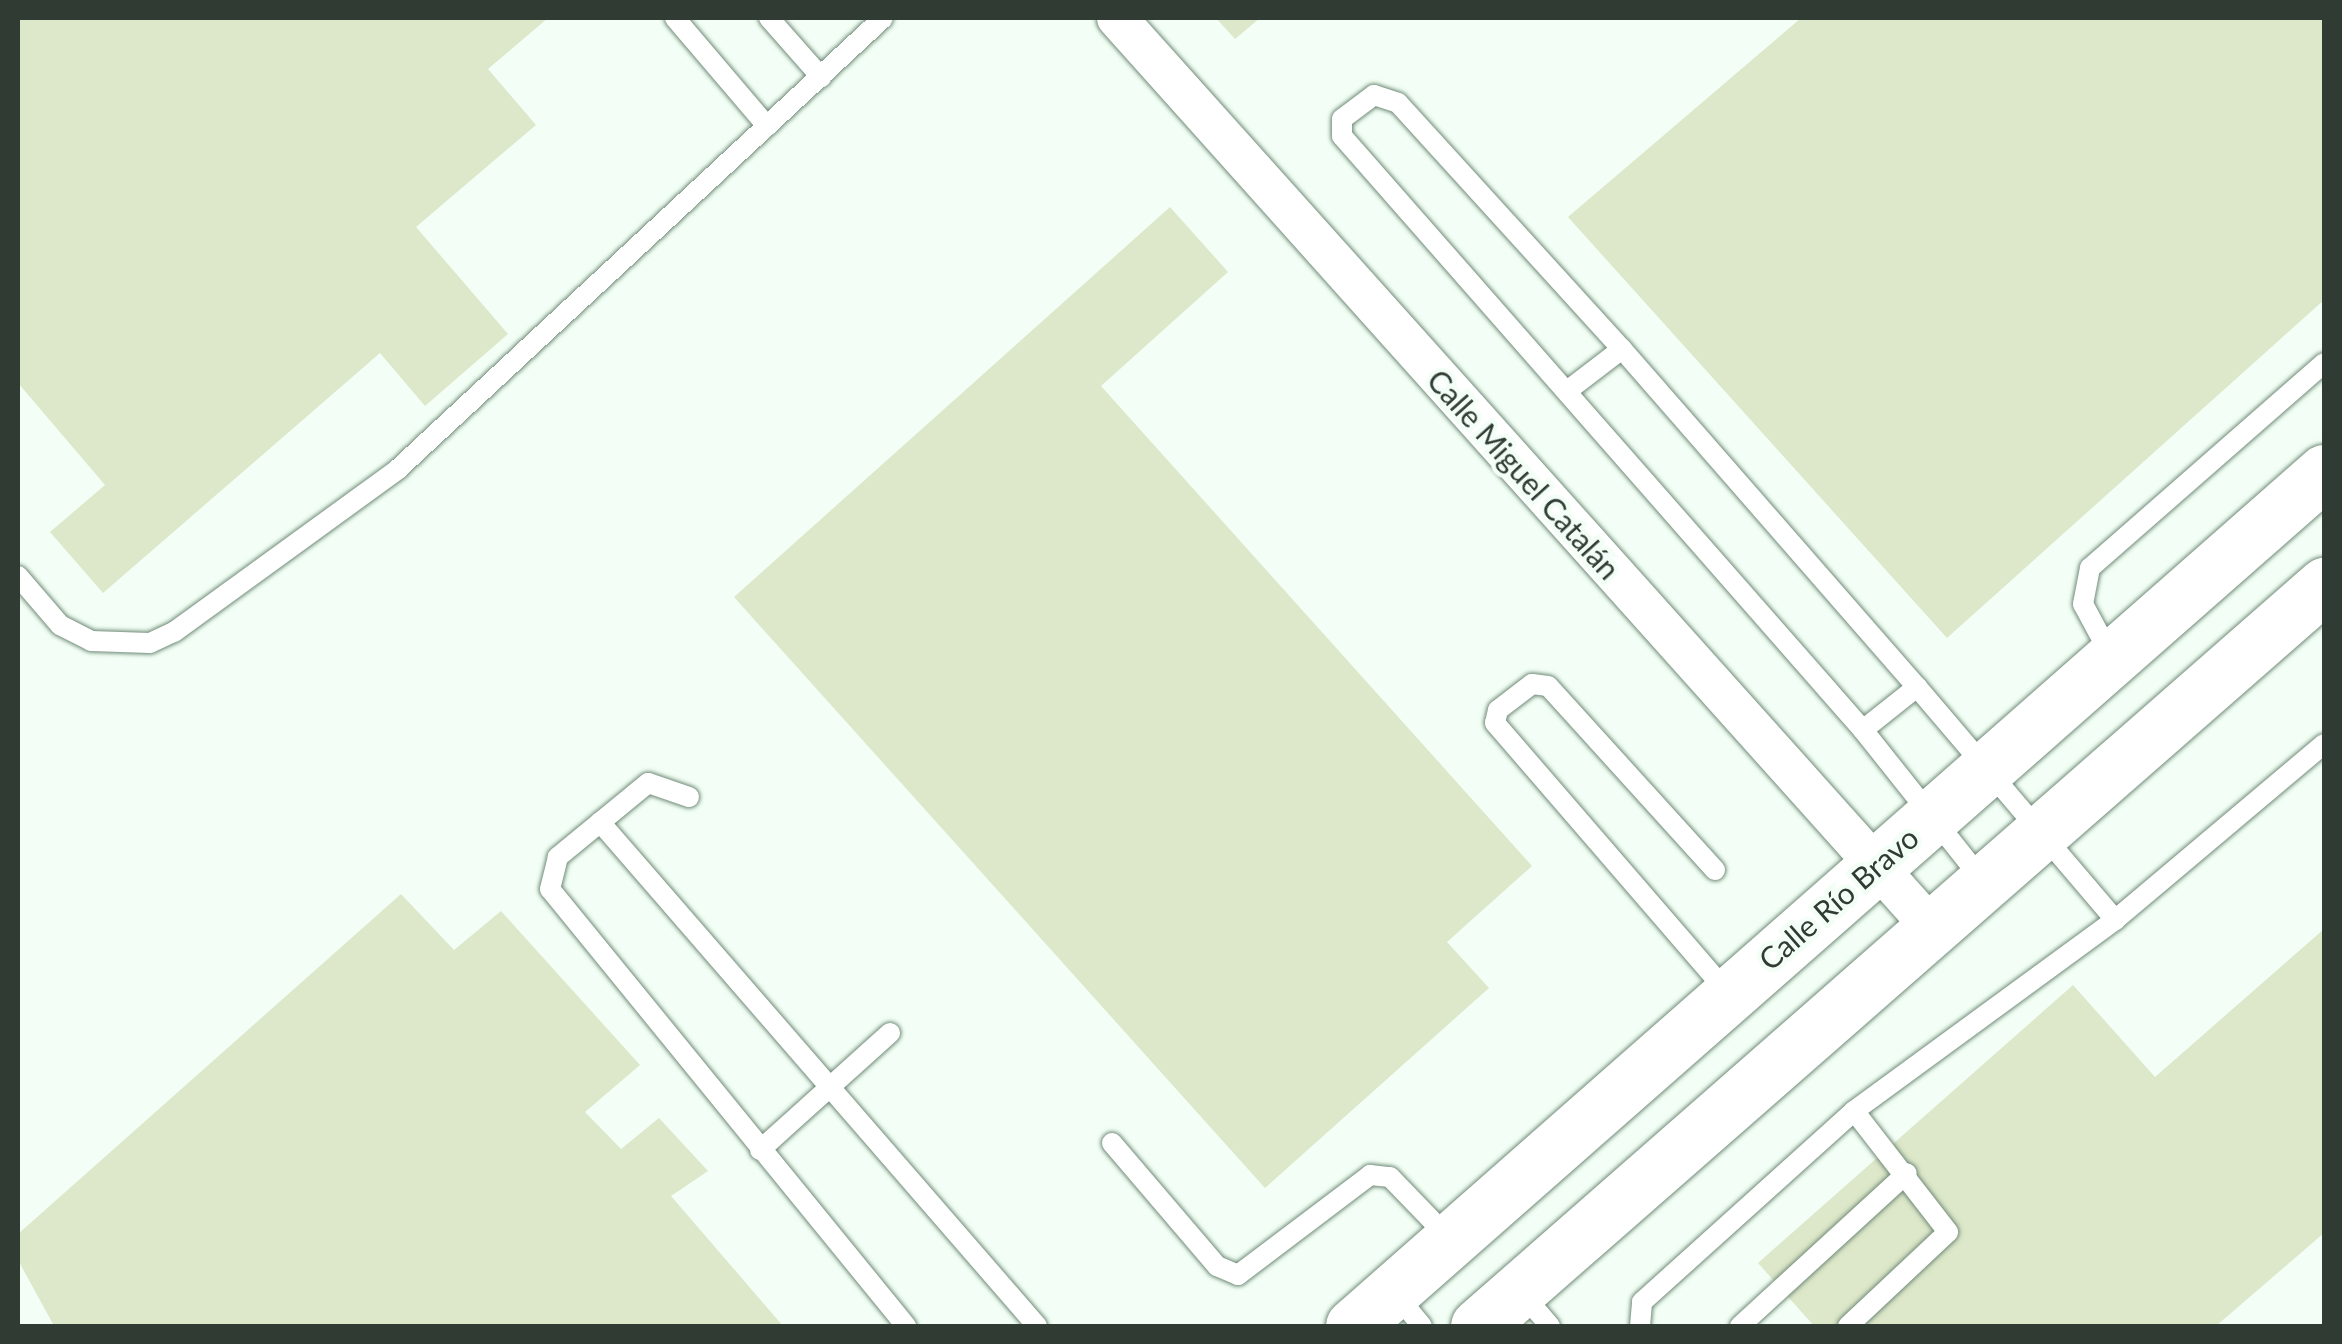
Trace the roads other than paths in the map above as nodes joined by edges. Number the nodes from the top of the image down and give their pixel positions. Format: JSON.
{"nodes":[{"id":1,"x":675,"y":18,"type":"edge"},
{"id":2,"x":769,"y":18,"type":"edge"},
{"id":3,"x":1117,"y":18,"type":"edge"},
{"id":4,"x":880,"y":19,"type":"edge"},
{"id":5,"x":821,"y":77,"type":"junction"},
{"id":6,"x":768,"y":126,"type":"junction"},
{"id":7,"x":1622,"y":349,"type":"junction"},
{"id":8,"x":2324,"y":364,"type":"edge"},
{"id":9,"x":1567,"y":391,"type":"junction"},
{"id":10,"x":2324,"y":472,"type":"edge"},
{"id":11,"x":18,"y":576,"type":"edge"},
{"id":12,"x":2324,"y":585,"type":"edge"},
{"id":13,"x":2112,"y":658,"type":"junction"},
{"id":14,"x":1917,"y":687,"type":"junction"},
{"id":15,"x":1863,"y":730,"type":"junction"},
{"id":16,"x":2324,"y":744,"type":"edge"},
{"id":17,"x":1987,"y":768,"type":"junction"},
{"id":18,"x":689,"y":797,"type":"dead end"},
{"id":19,"x":1929,"y":818,"type":"junction"},
{"id":20,"x":600,"y":822,"type":"junction"},
{"id":21,"x":2040,"y":834,"type":"junction"},
{"id":22,"x":1873,"y":867,"type":"junction"},
{"id":23,"x":1714,"y":870,"type":"dead end"},
{"id":24,"x":1984,"y":883,"type":"junction"},
{"id":25,"x":2115,"y":920,"type":"junction"},
{"id":26,"x":1933,"y":929,"type":"junction"},
{"id":27,"x":1729,"y":993,"type":"junction"},
{"id":28,"x":890,"y":1033,"type":"dead end"},
{"id":29,"x":830,"y":1090,"type":"junction"},
{"id":30,"x":1854,"y":1111,"type":"junction"},
{"id":31,"x":1112,"y":1143,"type":"dead end"},
{"id":32,"x":760,"y":1150,"type":"junction"},
{"id":33,"x":1907,"y":1173,"type":"junction"},
{"id":34,"x":1448,"y":1238,"type":"junction"},
{"id":35,"x":1407,"y":1308,"type":"edge"},
{"id":36,"x":1535,"y":1309,"type":"edge"},
{"id":37,"x":906,"y":1326,"type":"edge"},
{"id":38,"x":1037,"y":1326,"type":"edge"},
{"id":39,"x":1353,"y":1326,"type":"edge"},
{"id":40,"x":1478,"y":1326,"type":"edge"},
{"id":41,"x":1640,"y":1326,"type":"edge"},
{"id":42,"x":1740,"y":1326,"type":"edge"},
{"id":43,"x":1848,"y":1326,"type":"edge"}],
"edges":[{"from":1,"to":6,"type":"lane"},
{"from":2,"to":5,"type":"lane"},
{"from":3,"to":22,"type":"street","name":"Calle Miguel Catalán"},
{"from":4,"to":5,"type":"lane"},
{"from":5,"to":6,"type":"lane"},
{"from":6,"to":11,"type":"lane"},
{"from":7,"to":9,"type":"lane"},
{"from":7,"to":9,"type":"lane"},
{"from":7,"to":14,"type":"lane"},
{"from":8,"to":13,"type":"lane"},
{"from":9,"to":15,"type":"lane"},
{"from":10,"to":13,"type":"street","name":"Calle Río Bravo"},
{"from":12,"to":21,"type":"street"},
{"from":13,"to":17,"type":"street","name":"Calle Río Bravo"},
{"from":14,"to":15,"type":"lane"},
{"from":14,"to":17,"type":"lane"},
{"from":15,"to":19,"type":"lane"},
{"from":16,"to":25,"type":"lane"},
{"from":17,"to":19,"type":"street","name":"Calle Río Bravo"},
{"from":17,"to":21,"type":"lane"},
{"from":18,"to":20,"type":"lane"},
{"from":19,"to":22,"type":"street","name":"Calle Río Bravo"},
{"from":19,"to":24,"type":"lane"},
{"from":20,"to":29,"type":"lane"},
{"from":20,"to":32,"type":"lane"},
{"from":21,"to":24,"type":"street"},
{"from":21,"to":25,"type":"lane"},
{"from":22,"to":26,"type":"street","name":"Calle Miguel Catalán"},
{"from":22,"to":27,"type":"street","name":"Calle Río Bravo"},
{"from":23,"to":27,"type":"lane"},
{"from":24,"to":26,"type":"street"},
{"from":25,"to":30,"type":"lane"},
{"from":26,"to":36,"type":"street"},
{"from":27,"to":34,"type":"street","name":"Calle Río Bravo"},
{"from":28,"to":29,"type":"lane"},
{"from":29,"to":32,"type":"lane"},
{"from":29,"to":38,"type":"lane"},
{"from":30,"to":33,"type":"lane"},
{"from":30,"to":41,"type":"lane"},
{"from":31,"to":34,"type":"lane"},
{"from":32,"to":37,"type":"lane"},
{"from":33,"to":42,"type":"lane"},
{"from":33,"to":43,"type":"lane"},
{"from":34,"to":35,"type":"street","name":"Calle Río Bravo"},
{"from":35,"to":39,"type":"street","name":"Calle Río Bravo"},
{"from":36,"to":40,"type":"street"}]}
